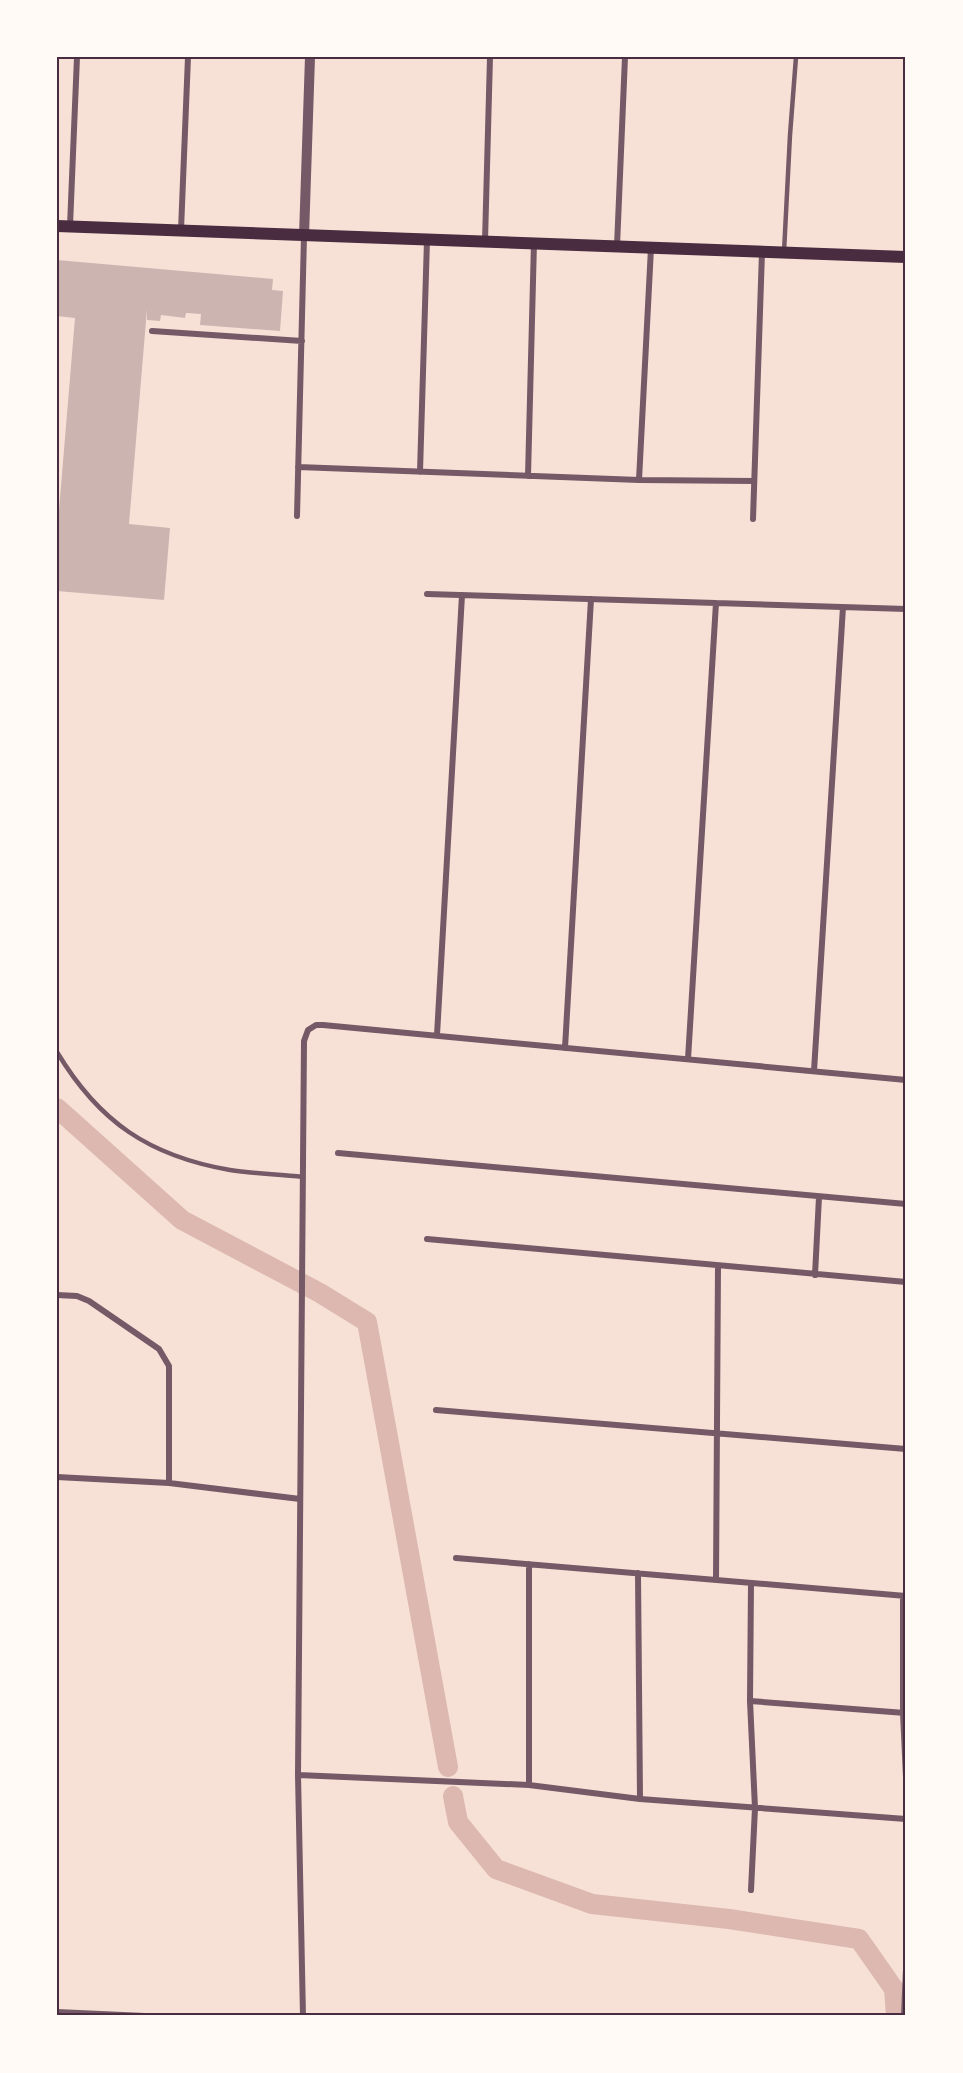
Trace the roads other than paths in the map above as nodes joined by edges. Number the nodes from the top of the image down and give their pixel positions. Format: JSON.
{"nodes":[{"id":1,"x":77,"y":57,"type":"edge"},
{"id":2,"x":188,"y":57,"type":"edge"},
{"id":3,"x":310,"y":57,"type":"edge"},
{"id":4,"x":490,"y":57,"type":"edge"},
{"id":5,"x":625,"y":57,"type":"edge"},
{"id":6,"x":796,"y":57,"type":"edge"},
{"id":7,"x":57,"y":225,"type":"edge"},
{"id":8,"x":70,"y":226,"type":"junction"},
{"id":9,"x":181,"y":231,"type":"junction"},
{"id":10,"x":304,"y":236,"type":"junction"},
{"id":11,"x":427,"y":240,"type":"junction"},
{"id":12,"x":485,"y":242,"type":"junction"},
{"id":13,"x":534,"y":242,"type":"junction"},
{"id":14,"x":617,"y":247,"type":"junction"},
{"id":15,"x":651,"y":248,"type":"junction"},
{"id":16,"x":762,"y":252,"type":"junction"},
{"id":17,"x":784,"y":252,"type":"junction"},
{"id":18,"x":906,"y":257,"type":"edge"},
{"id":19,"x":152,"y":332,"type":"dead end"},
{"id":20,"x":302,"y":341,"type":"junction"},
{"id":21,"x":298,"y":467,"type":"junction"},
{"id":22,"x":420,"y":472,"type":"junction"},
{"id":23,"x":528,"y":476,"type":"junction"},
{"id":24,"x":639,"y":480,"type":"junction"},
{"id":25,"x":754,"y":481,"type":"junction"},
{"id":26,"x":297,"y":516,"type":"dead end"},
{"id":27,"x":753,"y":519,"type":"dead end"},
{"id":28,"x":427,"y":594,"type":"dead end"},
{"id":29,"x":462,"y":595,"type":"junction"},
{"id":30,"x":591,"y":599,"type":"junction"},
{"id":31,"x":716,"y":603,"type":"junction"},
{"id":32,"x":843,"y":607,"type":"junction"},
{"id":33,"x":906,"y":609,"type":"edge"},
{"id":34,"x":437,"y":1035,"type":"junction"},
{"id":35,"x":565,"y":1048,"type":"junction"},
{"id":36,"x":57,"y":1052,"type":"edge"},
{"id":37,"x":688,"y":1059,"type":"junction"},
{"id":38,"x":814,"y":1071,"type":"junction"},
{"id":39,"x":906,"y":1080,"type":"edge"},
{"id":40,"x":338,"y":1153,"type":"dead end"},
{"id":41,"x":303,"y":1177,"type":"junction"},
{"id":42,"x":819,"y":1197,"type":"junction"},
{"id":43,"x":906,"y":1204,"type":"edge"},
{"id":44,"x":427,"y":1239,"type":"dead end"},
{"id":45,"x":717,"y":1266,"type":"junction"},
{"id":46,"x":815,"y":1275,"type":"junction"},
{"id":47,"x":906,"y":1282,"type":"edge"},
{"id":48,"x":57,"y":1296,"type":"edge"},
{"id":49,"x":436,"y":1410,"type":"dead end"},
{"id":50,"x":716,"y":1433,"type":"junction"},
{"id":51,"x":906,"y":1449,"type":"edge"},
{"id":52,"x":57,"y":1477,"type":"edge"},
{"id":53,"x":169,"y":1483,"type":"junction"},
{"id":54,"x":300,"y":1499,"type":"junction"},
{"id":55,"x":456,"y":1558,"type":"dead end"},
{"id":56,"x":529,"y":1564,"type":"junction"},
{"id":57,"x":638,"y":1573,"type":"junction"},
{"id":58,"x":716,"y":1580,"type":"junction"},
{"id":59,"x":751,"y":1583,"type":"junction"},
{"id":60,"x":905,"y":1596,"type":"edge"},
{"id":61,"x":750,"y":1701,"type":"junction"},
{"id":62,"x":904,"y":1713,"type":"edge"},
{"id":63,"x":298,"y":1775,"type":"junction"},
{"id":64,"x":906,"y":1777,"type":"edge"},
{"id":65,"x":529,"y":1785,"type":"junction"},
{"id":66,"x":640,"y":1799,"type":"junction"},
{"id":67,"x":755,"y":1808,"type":"junction"},
{"id":68,"x":906,"y":1819,"type":"edge"},
{"id":69,"x":751,"y":1890,"type":"dead end"},
{"id":70,"x":906,"y":1969,"type":"edge"},
{"id":71,"x":57,"y":2012,"type":"edge"},
{"id":72,"x":146,"y":2016,"type":"edge"},
{"id":73,"x":303,"y":2016,"type":"edge"},
{"id":74,"x":904,"y":2016,"type":"edge"}],
"edges":[{"from":1,"to":8,"type":"street"},
{"from":2,"to":9,"type":"street"},
{"from":3,"to":10,"type":"street"},
{"from":4,"to":12,"type":"street"},
{"from":5,"to":14,"type":"street"},
{"from":6,"to":17,"type":"lane"},
{"from":7,"to":8,"type":"main road"},
{"from":8,"to":9,"type":"main road"},
{"from":9,"to":10,"type":"main road"},
{"from":10,"to":11,"type":"main road"},
{"from":10,"to":20,"type":"street"},
{"from":11,"to":12,"type":"main road"},
{"from":11,"to":22,"type":"street"},
{"from":12,"to":13,"type":"main road"},
{"from":13,"to":14,"type":"main road"},
{"from":13,"to":23,"type":"street"},
{"from":14,"to":15,"type":"main road"},
{"from":15,"to":16,"type":"main road"},
{"from":15,"to":24,"type":"street"},
{"from":16,"to":17,"type":"main road"},
{"from":16,"to":25,"type":"street"},
{"from":17,"to":18,"type":"main road"},
{"from":19,"to":20,"type":"street"},
{"from":20,"to":21,"type":"street"},
{"from":21,"to":22,"type":"street"},
{"from":21,"to":26,"type":"street"},
{"from":22,"to":23,"type":"street"},
{"from":23,"to":24,"type":"street"},
{"from":24,"to":25,"type":"street"},
{"from":25,"to":27,"type":"street"},
{"from":28,"to":29,"type":"street"},
{"from":29,"to":30,"type":"street"},
{"from":29,"to":34,"type":"street"},
{"from":30,"to":31,"type":"street"},
{"from":30,"to":35,"type":"street"},
{"from":31,"to":32,"type":"street"},
{"from":31,"to":37,"type":"street"},
{"from":32,"to":33,"type":"street"},
{"from":32,"to":38,"type":"street"},
{"from":34,"to":35,"type":"street"},
{"from":34,"to":41,"type":"street"},
{"from":35,"to":37,"type":"street"},
{"from":36,"to":41,"type":"lane"},
{"from":37,"to":38,"type":"street"},
{"from":38,"to":39,"type":"street"},
{"from":40,"to":42,"type":"street"},
{"from":41,"to":54,"type":"street"},
{"from":42,"to":43,"type":"street"},
{"from":42,"to":46,"type":"street"},
{"from":44,"to":45,"type":"street"},
{"from":45,"to":46,"type":"street"},
{"from":45,"to":50,"type":"street"},
{"from":46,"to":47,"type":"street"},
{"from":48,"to":53,"type":"street"},
{"from":49,"to":50,"type":"street"},
{"from":50,"to":51,"type":"street"},
{"from":50,"to":58,"type":"street"},
{"from":52,"to":53,"type":"street"},
{"from":53,"to":54,"type":"street"},
{"from":54,"to":63,"type":"street"},
{"from":55,"to":56,"type":"street"},
{"from":56,"to":57,"type":"street"},
{"from":56,"to":65,"type":"street"},
{"from":57,"to":58,"type":"street"},
{"from":57,"to":66,"type":"street"},
{"from":58,"to":59,"type":"street"},
{"from":59,"to":60,"type":"street"},
{"from":59,"to":61,"type":"street"},
{"from":60,"to":62,"type":"street"},
{"from":61,"to":62,"type":"street"},
{"from":61,"to":67,"type":"street"},
{"from":62,"to":64,"type":"street"},
{"from":63,"to":65,"type":"street"},
{"from":63,"to":73,"type":"street"},
{"from":65,"to":66,"type":"street"},
{"from":66,"to":67,"type":"street"},
{"from":67,"to":68,"type":"street"},
{"from":67,"to":69,"type":"street"},
{"from":70,"to":74,"type":"street"},
{"from":71,"to":72,"type":"street"}]}
